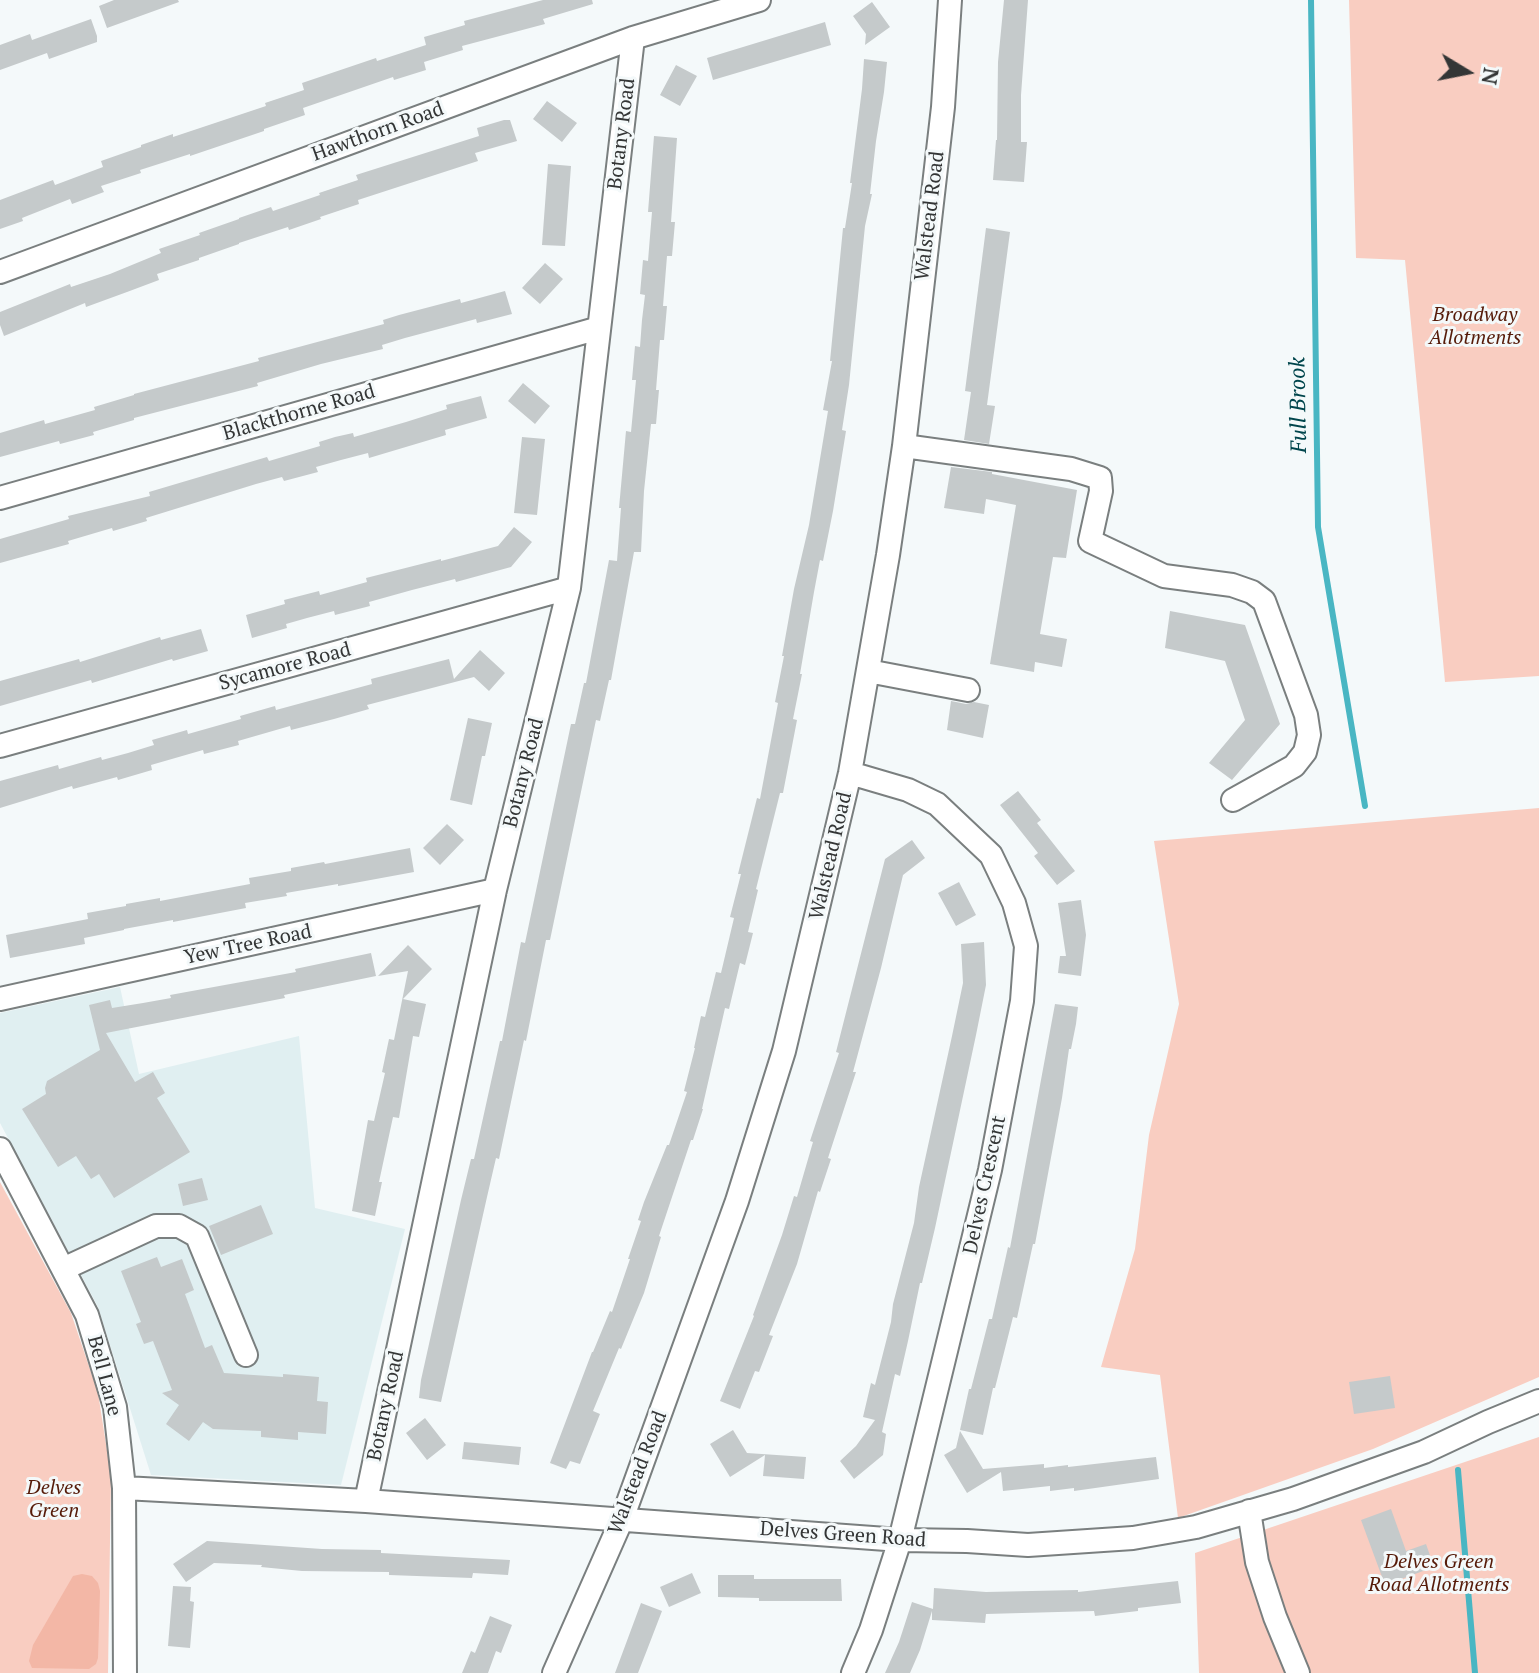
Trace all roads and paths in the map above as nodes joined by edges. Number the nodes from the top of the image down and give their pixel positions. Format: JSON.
{"nodes":[{"id":1,"x":759,"y":0,"type":"edge"},
{"id":2,"x":950,"y":0,"type":"edge"},
{"id":3,"x":633,"y":38,"type":"junction"},
{"id":4,"x":0,"y":272,"type":"edge"},
{"id":5,"x":599,"y":328,"type":"junction"},
{"id":6,"x":904,"y":446,"type":"junction"},
{"id":7,"x":0,"y":498,"type":"edge"},
{"id":8,"x":569,"y":588,"type":"junction"},
{"id":9,"x":868,"y":671,"type":"junction"},
{"id":10,"x":968,"y":690,"type":"dead end"},
{"id":11,"x":0,"y":746,"type":"edge"},
{"id":12,"x":850,"y":773,"type":"junction"},
{"id":13,"x":1233,"y":800,"type":"dead end"},
{"id":14,"x":495,"y":890,"type":"junction"},
{"id":15,"x":0,"y":999,"type":"edge"},
{"id":16,"x":0,"y":1149,"type":"edge"},
{"id":17,"x":63,"y":1269,"type":"junction"},
{"id":18,"x":246,"y":1355,"type":"dead end"},
{"id":19,"x":1539,"y":1401,"type":"edge"},
{"id":20,"x":124,"y":1488,"type":"junction"},
{"id":21,"x":366,"y":1501,"type":"junction"},
{"id":22,"x":1249,"y":1511,"type":"junction"},
{"id":23,"x":622,"y":1519,"type":"junction"},
{"id":24,"x":900,"y":1540,"type":"junction"},
{"id":25,"x":125,"y":1673,"type":"edge"},
{"id":26,"x":554,"y":1673,"type":"edge"},
{"id":27,"x":853,"y":1673,"type":"edge"},
{"id":28,"x":1298,"y":1673,"type":"edge"}],
"edges":[{"from":1,"to":3,"type":"street","name":"Hawthorn Road"},
{"from":2,"to":6,"type":"street","name":"Walstead Road"},
{"from":3,"to":4,"type":"street","name":"Hawthorn Road"},
{"from":3,"to":5,"type":"street","name":"Botany Road"},
{"from":5,"to":7,"type":"street","name":"Blackthorne Road"},
{"from":5,"to":8,"type":"street","name":"Botany Road"},
{"from":6,"to":9,"type":"street","name":"Walstead Road"},
{"from":6,"to":13,"type":"street"},
{"from":8,"to":11,"type":"street","name":"Sycamore Road"},
{"from":8,"to":14,"type":"street","name":"Botany Road"},
{"from":9,"to":10,"type":"street"},
{"from":9,"to":12,"type":"street","name":"Walstead Road"},
{"from":12,"to":23,"type":"street","name":"Walstead Road"},
{"from":12,"to":24,"type":"street","name":"Delves Crescent"},
{"from":14,"to":15,"type":"street","name":"Yew Tree Road"},
{"from":14,"to":21,"type":"street","name":"Botany Road"},
{"from":16,"to":17,"type":"street","name":"Bell Lane"},
{"from":17,"to":18,"type":"street"},
{"from":17,"to":20,"type":"street","name":"Bell Lane"},
{"from":19,"to":22,"type":"street","name":"Delves Green Road"},
{"from":20,"to":21,"type":"street","name":"Delves Green Road"},
{"from":20,"to":25,"type":"street","name":"Bell Lane"},
{"from":21,"to":23,"type":"street","name":"Delves Green Road"},
{"from":22,"to":24,"type":"street","name":"Delves Green Road"},
{"from":22,"to":28,"type":"street"},
{"from":23,"to":24,"type":"street","name":"Delves Green Road"},
{"from":23,"to":26,"type":"street","name":"Walstead Road"},
{"from":24,"to":27,"type":"street","name":"Delves Crescent"}]}
